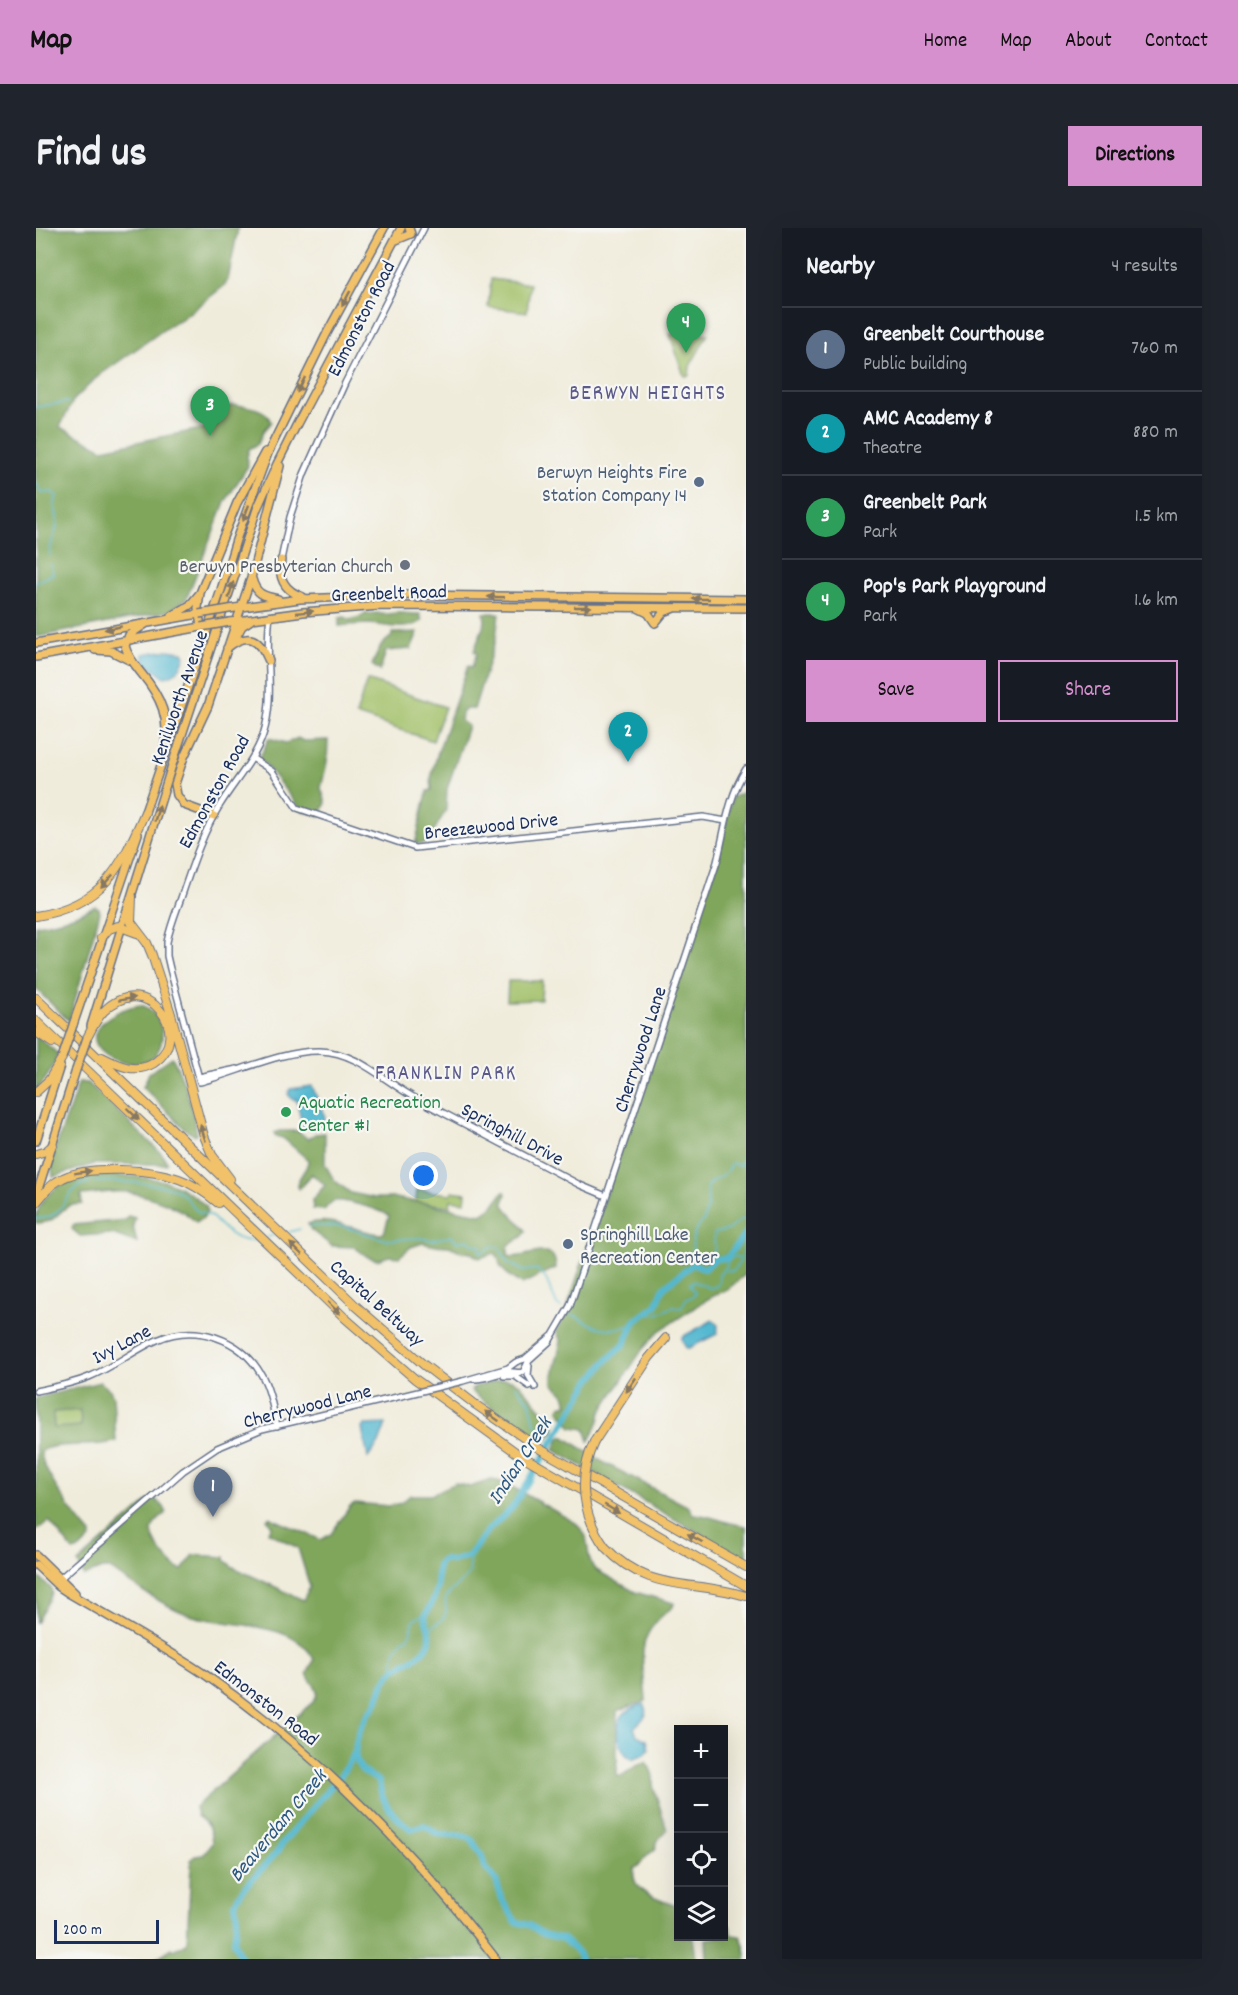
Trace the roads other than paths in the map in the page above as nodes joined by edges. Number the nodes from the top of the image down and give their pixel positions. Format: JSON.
{"nodes":[{"id":1,"x":377,"y":228,"type":"edge"},
{"id":2,"x":384,"y":228,"type":"edge"},
{"id":3,"x":400,"y":228,"type":"edge"},
{"id":4,"x":424,"y":228,"type":"edge"},
{"id":5,"x":410,"y":232,"type":"edge"},
{"id":6,"x":420,"y":238,"type":"junction"},
{"id":7,"x":393,"y":242,"type":"junction"},
{"id":8,"x":373,"y":248,"type":"junction"},
{"id":9,"x":414,"y":248,"type":"junction"},
{"id":10,"x":284,"y":420,"type":"junction"},
{"id":11,"x":288,"y":441,"type":"junction"},
{"id":12,"x":281,"y":560,"type":"joint"},
{"id":13,"x":252,"y":578,"type":"junction"},
{"id":14,"x":200,"y":593,"type":"junction"},
{"id":15,"x":318,"y":598,"type":"junction"},
{"id":16,"x":746,"y":598,"type":"edge"},
{"id":17,"x":286,"y":600,"type":"junction"},
{"id":18,"x":635,"y":607,"type":"junction"},
{"id":19,"x":676,"y":607,"type":"junction"},
{"id":20,"x":238,"y":608,"type":"junction"},
{"id":21,"x":746,"y":608,"type":"edge"},
{"id":22,"x":199,"y":614,"type":"junction"},
{"id":23,"x":270,"y":616,"type":"junction"},
{"id":24,"x":254,"y":618,"type":"junction"},
{"id":25,"x":167,"y":619,"type":"junction"},
{"id":26,"x":234,"y":621,"type":"junction"},
{"id":27,"x":147,"y":622,"type":"junction"},
{"id":28,"x":198,"y":627,"type":"junction"},
{"id":29,"x":126,"y":641,"type":"junction"},
{"id":30,"x":36,"y":643,"type":"edge"},
{"id":31,"x":230,"y":645,"type":"junction"},
{"id":32,"x":72,"y":651,"type":"junction"},
{"id":33,"x":36,"y":657,"type":"edge"},
{"id":34,"x":269,"y":661,"type":"junction"},
{"id":35,"x":132,"y":662,"type":"junction"},
{"id":36,"x":212,"y":693,"type":"junction"},
{"id":37,"x":252,"y":758,"type":"junction"},
{"id":38,"x":160,"y":768,"type":"junction"},
{"id":39,"x":746,"y":769,"type":"edge"},
{"id":40,"x":166,"y":785,"type":"junction"},
{"id":41,"x":145,"y":812,"type":"junction"},
{"id":42,"x":213,"y":816,"type":"junction"},
{"id":43,"x":726,"y":821,"type":"junction"},
{"id":44,"x":132,"y":897,"type":"junction"},
{"id":45,"x":36,"y":916,"type":"edge"},
{"id":46,"x":123,"y":926,"type":"junction"},
{"id":47,"x":141,"y":935,"type":"junction"},
{"id":48,"x":101,"y":938,"type":"junction"},
{"id":49,"x":36,"y":998,"type":"edge"},
{"id":50,"x":36,"y":1022,"type":"edge"},
{"id":51,"x":36,"y":1032,"type":"edge"},
{"id":52,"x":87,"y":1038,"type":"junction"},
{"id":53,"x":90,"y":1049,"type":"junction"},
{"id":54,"x":62,"y":1058,"type":"junction"},
{"id":55,"x":90,"y":1074,"type":"junction"},
{"id":56,"x":200,"y":1080,"type":"joint"},
{"id":57,"x":36,"y":1092,"type":"edge"},
{"id":58,"x":36,"y":1141,"type":"edge"},
{"id":59,"x":53,"y":1145,"type":"junction"},
{"id":60,"x":36,"y":1154,"type":"edge"},
{"id":61,"x":36,"y":1196,"type":"edge"},
{"id":62,"x":606,"y":1196,"type":"junction"},
{"id":63,"x":36,"y":1203,"type":"edge"},
{"id":64,"x":260,"y":1215,"type":"junction"},
{"id":65,"x":261,"y":1238,"type":"junction"},
{"id":66,"x":552,"y":1335,"type":"junction"},
{"id":67,"x":666,"y":1338,"type":"dead end"},
{"id":68,"x":542,"y":1348,"type":"junction"},
{"id":69,"x":521,"y":1361,"type":"junction"},
{"id":70,"x":525,"y":1367,"type":"junction"},
{"id":71,"x":514,"y":1368,"type":"junction"},
{"id":72,"x":490,"y":1377,"type":"junction"},
{"id":73,"x":473,"y":1379,"type":"junction"},
{"id":74,"x":36,"y":1391,"type":"edge"},
{"id":75,"x":277,"y":1426,"type":"junction"},
{"id":76,"x":36,"y":1556,"type":"edge"},
{"id":77,"x":36,"y":1565,"type":"edge"},
{"id":78,"x":746,"y":1567,"type":"edge"},
{"id":79,"x":57,"y":1581,"type":"junction"},
{"id":80,"x":746,"y":1586,"type":"edge"},
{"id":81,"x":746,"y":1596,"type":"edge"},
{"id":82,"x":496,"y":1959,"type":"edge"}],
"edges":[{"from":1,"to":8,"type":"main road"},
{"from":2,"to":8,"type":"main road","name":"Kenilworth Avenue"},
{"from":3,"to":5,"type":"street"},
{"from":3,"to":7,"type":"main road","name":"Kenilworth Avenue"},
{"from":4,"to":6,"type":"street","name":"Edmonston Road"},
{"from":5,"to":6,"type":"street"},
{"from":5,"to":7,"type":"main road"},
{"from":5,"to":9,"type":"street"},
{"from":6,"to":9,"type":"street","name":"Edmonston Road"},
{"from":7,"to":11,"type":"main road","name":"Kenilworth Avenue"},
{"from":8,"to":10,"type":"main road","name":"Kenilworth Avenue","one_way":true},
{"from":9,"to":12,"type":"street","name":"Edmonston Road"},
{"from":10,"to":14,"type":"main road"},
{"from":10,"to":38,"type":"main road","name":"Kenilworth Avenue","one_way":true},
{"from":11,"to":13,"type":"main road"},
{"from":40,"to":11,"type":"main road","name":"Kenilworth Avenue","one_way":true},
{"from":12,"to":15,"type":"main road"},
{"from":13,"to":17,"type":"main road"},
{"from":13,"to":20,"type":"main road"},
{"from":14,"to":22,"type":"main road"},
{"from":14,"to":25,"type":"main road"},
{"from":16,"to":15,"type":"main road","name":"Greenbelt Road","one_way":true},
{"from":15,"to":17,"type":"main road","name":"Greenbelt Road"},
{"from":17,"to":20,"type":"main road","name":"Greenbelt Road"},
{"from":18,"to":19,"type":"main road","name":"Greenbelt Road"},
{"from":18,"to":19,"type":"main road"},
{"from":23,"to":18,"type":"main road","name":"Greenbelt Road","one_way":true},
{"from":19,"to":21,"type":"main road","name":"Greenbelt Road"},
{"from":20,"to":22,"type":"main road","name":"Greenbelt Road","bridge":true},
{"from":20,"to":26,"type":"main road"},
{"from":22,"to":25,"type":"main road","name":"Greenbelt Road"},
{"from":22,"to":28,"type":"main road","bridge":true},
{"from":23,"to":24,"type":"main road","name":"Greenbelt Road"},
{"from":23,"to":34,"type":"street","name":"Edmonston Road"},
{"from":24,"to":26,"type":"main road","name":"Greenbelt Road"},
{"from":24,"to":31,"type":"main road"},
{"from":25,"to":27,"type":"main road","name":"Greenbelt Road"},
{"from":26,"to":28,"type":"main road","name":"Greenbelt Road","bridge":true},
{"from":26,"to":31,"type":"main road"},
{"from":27,"to":29,"type":"main road"},
{"from":27,"to":30,"type":"main road","name":"Greenbelt Road","one_way":true},
{"from":28,"to":29,"type":"main road","name":"Greenbelt Road"},
{"from":29,"to":32,"type":"main road","name":"Greenbelt Road"},
{"from":29,"to":35,"type":"main road"},
{"from":31,"to":34,"type":"main road"},
{"from":31,"to":36,"type":"main road"},
{"from":32,"to":33,"type":"main road","name":"Greenbelt Road"},
{"from":32,"to":35,"type":"main road"},
{"from":34,"to":37,"type":"street","name":"Edmonston Road"},
{"from":35,"to":38,"type":"main road"},
{"from":36,"to":40,"type":"main road"},
{"from":36,"to":42,"type":"main road"},
{"from":37,"to":42,"type":"street","name":"Edmonston Road"},
{"from":37,"to":43,"type":"street","name":"Breezewood Drive"},
{"from":38,"to":41,"type":"main road","name":"Kenilworth Avenue"},
{"from":39,"to":43,"type":"street","name":"Cherrywood Lane"},
{"from":44,"to":40,"type":"main road","name":"Kenilworth Avenue","one_way":true},
{"from":41,"to":45,"type":"highway","one_way":true},
{"from":41,"to":48,"type":"main road","name":"Kenilworth Avenue"},
{"from":42,"to":56,"type":"street","name":"Edmonston Road"},
{"from":43,"to":62,"type":"street","name":"Cherrywood Lane"},
{"from":44,"to":46,"type":"main road","name":"Kenilworth Avenue"},
{"from":44,"to":47,"type":"highway"},
{"from":46,"to":47,"type":"highway"},
{"from":46,"to":48,"type":"highway"},
{"from":46,"to":52,"type":"main road","name":"Kenilworth Avenue"},
{"from":64,"to":47,"type":"highway","one_way":true},
{"from":48,"to":54,"type":"main road","name":"Kenilworth Avenue","bridge":true},
{"from":49,"to":53,"type":"highway","name":"Capital Beltway"},
{"from":50,"to":55,"type":"highway","name":"Capital Beltway"},
{"from":51,"to":55,"type":"highway"},
{"from":52,"to":53,"type":"highway","one_way":true},
{"from":52,"to":59,"type":"main road","name":"Kenilworth Avenue","bridge":true},
{"from":53,"to":64,"type":"highway","name":"Capital Beltway"},
{"from":54,"to":57,"type":"highway"},
{"from":54,"to":58,"type":"main road","name":"Kenilworth Avenue"},
{"from":55,"to":65,"type":"highway","name":"Capital Beltway","one_way":true},
{"from":56,"to":62,"type":"street","name":"Springhill Drive"},
{"from":59,"to":60,"type":"highway"},
{"from":59,"to":61,"type":"main road","name":"Kenilworth Avenue"},
{"from":62,"to":66,"type":"street","name":"Cherrywood Lane"},
{"from":63,"to":65,"type":"highway","one_way":true},
{"from":78,"to":64,"type":"highway","name":"Capital Beltway","one_way":true},
{"from":65,"to":80,"type":"highway","name":"Capital Beltway","one_way":true},
{"from":66,"to":68,"type":"street","name":"Cherrywood Lane"},
{"from":66,"to":69,"type":"street","name":"Cherrywood Lane"},
{"from":67,"to":81,"type":"highway","one_way":true,"bridge":true},
{"from":68,"to":70,"type":"street","name":"Cherrywood Lane"},
{"from":68,"to":72,"type":"street"},
{"from":69,"to":70,"type":"street"},
{"from":69,"to":71,"type":"street","name":"Cherrywood Lane"},
{"from":70,"to":71,"type":"street"},
{"from":71,"to":72,"type":"street","name":"Cherrywood Lane"},
{"from":71,"to":73,"type":"street","name":"Cherrywood Lane"},
{"from":72,"to":73,"type":"street","name":"Cherrywood Lane"},
{"from":73,"to":75,"type":"street","name":"Cherrywood Lane","bridge":true},
{"from":74,"to":75,"type":"street","name":"Ivy Lane"},
{"from":75,"to":79,"type":"street","name":"Cherrywood Lane"},
{"from":76,"to":79,"type":"main road"},
{"from":77,"to":79,"type":"main road"},
{"from":79,"to":82,"type":"main road","name":"Edmonston Road"}]}
